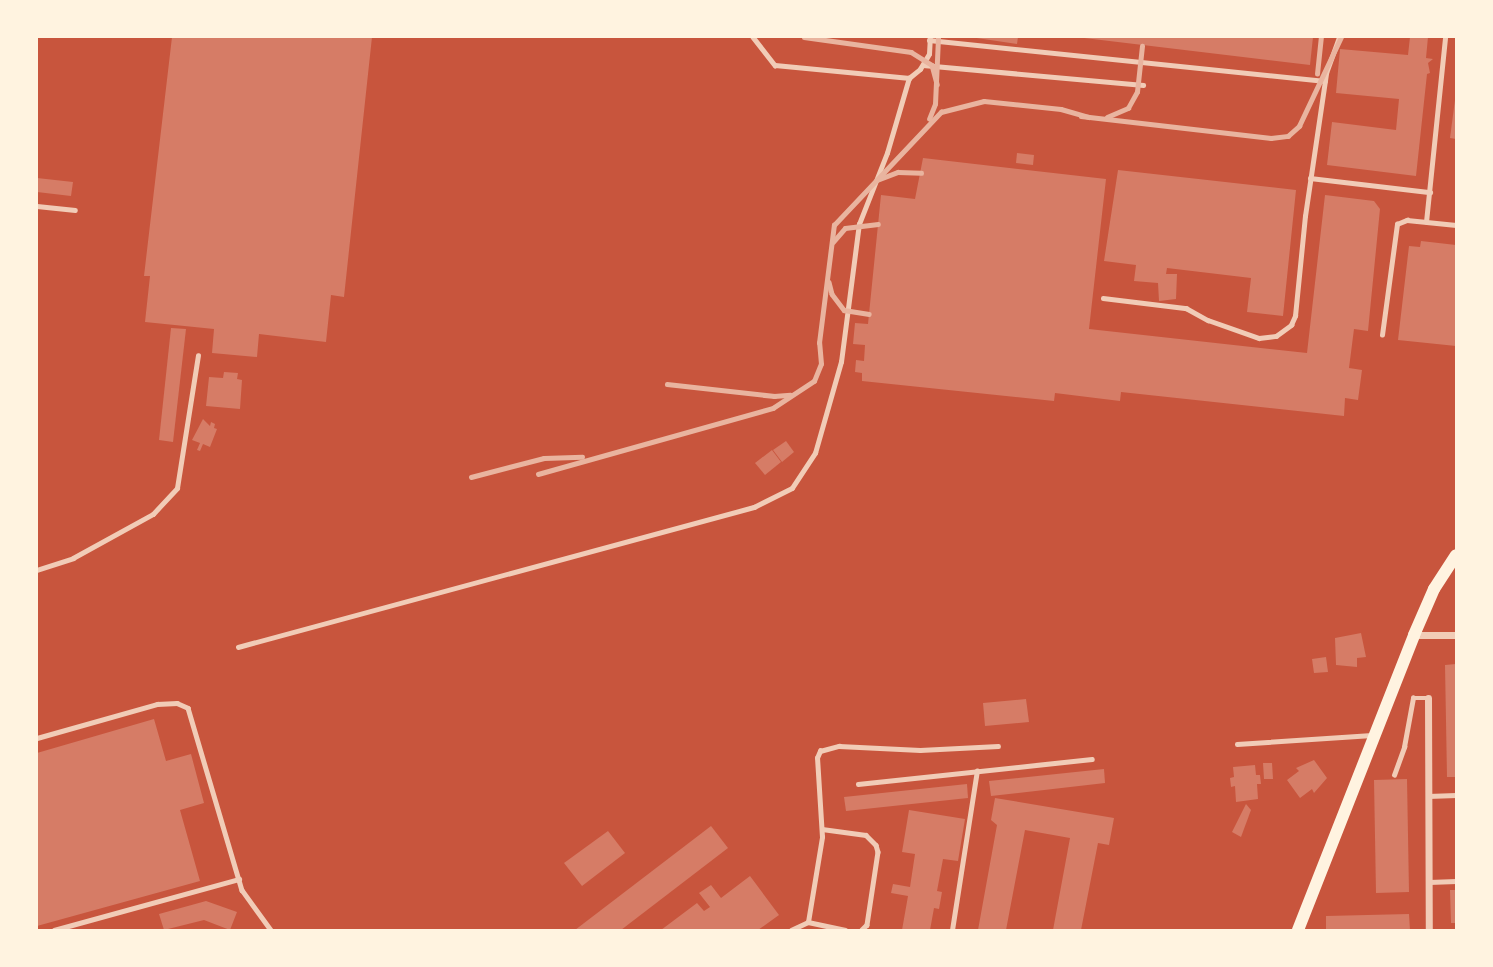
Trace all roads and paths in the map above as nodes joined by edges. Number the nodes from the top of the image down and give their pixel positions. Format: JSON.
{"nodes":[{"id":1,"x":753,"y":37,"type":"edge"},
{"id":2,"x":1339,"y":37,"type":"edge"},
{"id":3,"x":1445,"y":37,"type":"edge"},
{"id":4,"x":930,"y":38,"type":"edge"},
{"id":5,"x":923,"y":65,"type":"junction"},
{"id":6,"x":909,"y":78,"type":"junction"},
{"id":7,"x":1325,"y":81,"type":"junction"},
{"id":8,"x":1143,"y":85,"type":"dead end"},
{"id":9,"x":1310,"y":178,"type":"junction"},
{"id":10,"x":1430,"y":192,"type":"junction"},
{"id":11,"x":37,"y":206,"type":"edge"},
{"id":12,"x":75,"y":210,"type":"dead end"},
{"id":13,"x":1426,"y":222,"type":"junction"},
{"id":14,"x":1456,"y":225,"type":"edge"},
{"id":15,"x":1103,"y":298,"type":"dead end"},
{"id":16,"x":1382,"y":335,"type":"dead end"},
{"id":17,"x":198,"y":356,"type":"dead end"},
{"id":18,"x":1456,"y":555,"type":"edge"},
{"id":19,"x":37,"y":570,"type":"edge"},
{"id":20,"x":1414,"y":635,"type":"junction"},
{"id":21,"x":1456,"y":635,"type":"edge"},
{"id":22,"x":238,"y":647,"type":"dead end"},
{"id":23,"x":1428,"y":698,"type":"joint"},
{"id":24,"x":1374,"y":735,"type":"junction"},
{"id":25,"x":37,"y":738,"type":"edge"},
{"id":26,"x":1237,"y":744,"type":"dead end"},
{"id":27,"x":998,"y":746,"type":"dead end"},
{"id":28,"x":1092,"y":759,"type":"dead end"},
{"id":29,"x":976,"y":771,"type":"junction"},
{"id":30,"x":1394,"y":775,"type":"dead end"},
{"id":31,"x":858,"y":784,"type":"dead end"},
{"id":32,"x":1456,"y":795,"type":"edge"},
{"id":33,"x":1427,"y":796,"type":"junction"},
{"id":34,"x":822,"y":829,"type":"junction"},
{"id":35,"x":239,"y":878,"type":"junction"},
{"id":36,"x":1456,"y":881,"type":"edge"},
{"id":37,"x":1428,"y":882,"type":"junction"},
{"id":38,"x":808,"y":922,"type":"junction"},
{"id":39,"x":54,"y":930,"type":"edge"},
{"id":40,"x":271,"y":930,"type":"edge"},
{"id":41,"x":791,"y":930,"type":"edge"},
{"id":42,"x":845,"y":930,"type":"edge"},
{"id":43,"x":862,"y":930,"type":"edge"},
{"id":44,"x":951,"y":930,"type":"edge"},
{"id":45,"x":1298,"y":930,"type":"edge"},
{"id":46,"x":1429,"y":930,"type":"edge"}],
"edges":[{"from":1,"to":6,"type":"lane"},
{"from":2,"to":7,"type":"lane"},
{"from":3,"to":10,"type":"lane"},
{"from":4,"to":5,"type":"lane"},
{"from":4,"to":7,"type":"lane"},
{"from":5,"to":6,"type":"lane"},
{"from":5,"to":8,"type":"lane"},
{"from":6,"to":22,"type":"lane"},
{"from":7,"to":9,"type":"lane"},
{"from":9,"to":10,"type":"lane"},
{"from":9,"to":15,"type":"lane"},
{"from":10,"to":13,"type":"lane"},
{"from":11,"to":12,"type":"lane"},
{"from":13,"to":14,"type":"lane"},
{"from":13,"to":16,"type":"lane"},
{"from":17,"to":19,"type":"lane"},
{"from":18,"to":20,"type":"main road"},
{"from":20,"to":21,"type":"street"},
{"from":20,"to":24,"type":"main road"},
{"from":23,"to":30,"type":"lane"},
{"from":23,"to":33,"type":"street"},
{"from":24,"to":26,"type":"lane"},
{"from":24,"to":45,"type":"main road"},
{"from":25,"to":35,"type":"lane"},
{"from":27,"to":34,"type":"lane"},
{"from":28,"to":29,"type":"lane"},
{"from":29,"to":31,"type":"lane"},
{"from":29,"to":44,"type":"lane"},
{"from":32,"to":33,"type":"lane"},
{"from":33,"to":37,"type":"street"},
{"from":34,"to":38,"type":"lane"},
{"from":34,"to":43,"type":"lane"},
{"from":35,"to":39,"type":"lane"},
{"from":35,"to":40,"type":"lane"},
{"from":36,"to":37,"type":"lane"},
{"from":37,"to":46,"type":"street"},
{"from":38,"to":41,"type":"lane"},
{"from":38,"to":42,"type":"lane"}]}
